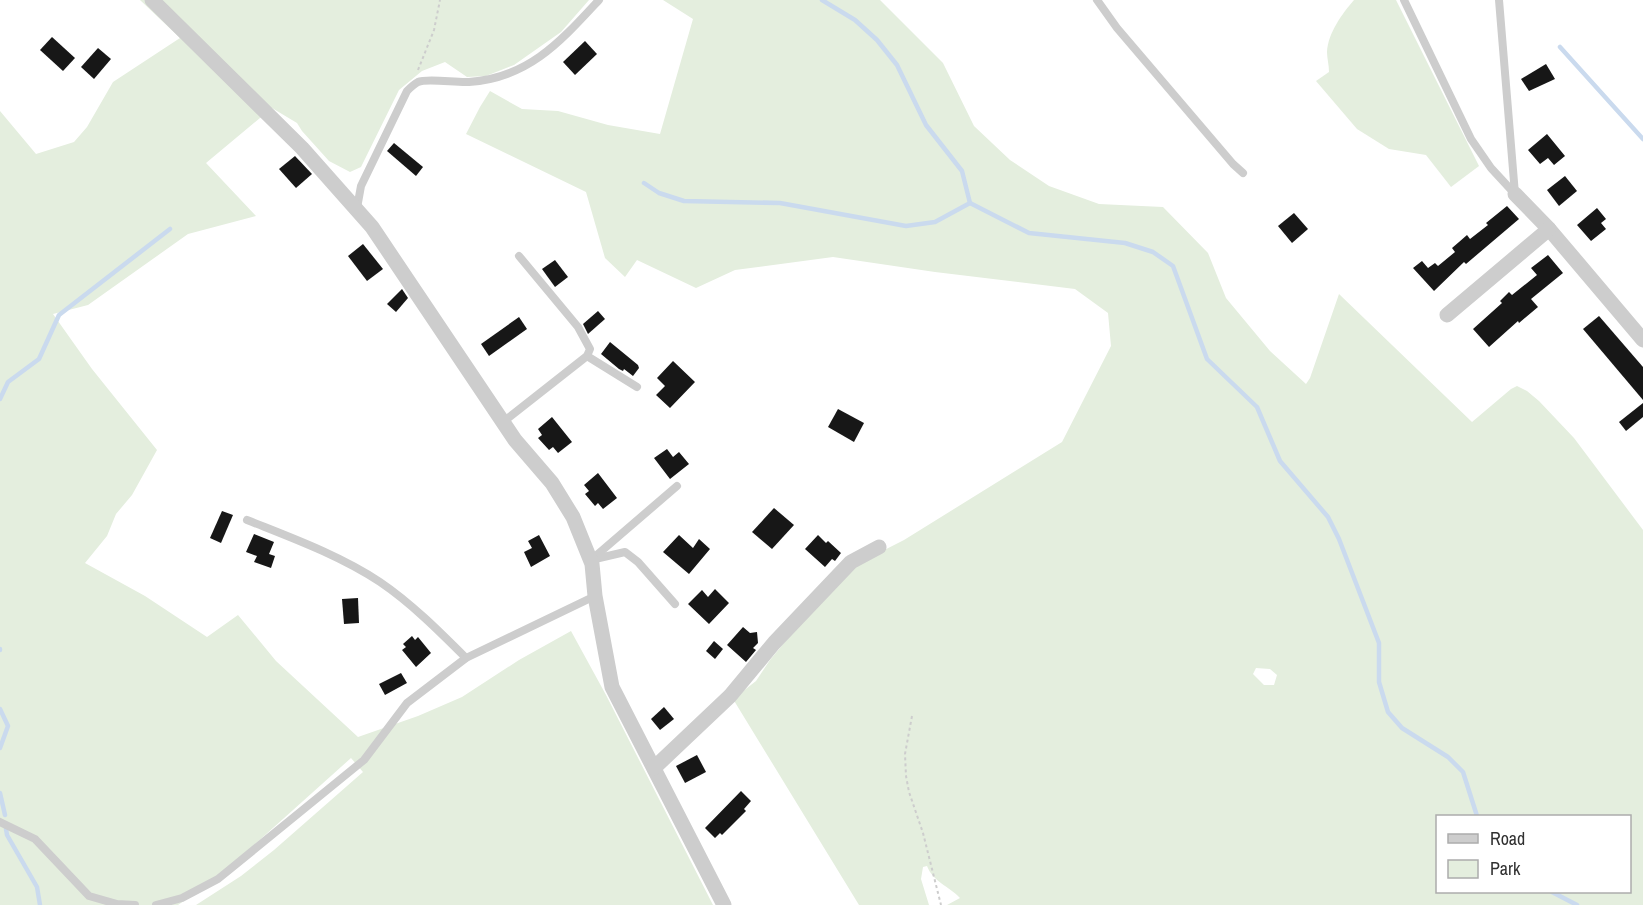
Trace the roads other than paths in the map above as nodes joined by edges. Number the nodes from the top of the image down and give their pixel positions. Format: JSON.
{"nodes":[{"id":1,"x":152,"y":0,"type":"edge"},
{"id":2,"x":599,"y":0,"type":"edge"},
{"id":3,"x":1097,"y":0,"type":"edge"},
{"id":4,"x":1404,"y":0,"type":"edge"},
{"id":5,"x":1499,"y":0,"type":"edge"},
{"id":6,"x":1243,"y":173,"type":"dead end"},
{"id":7,"x":1515,"y":194,"type":"junction"},
{"id":8,"x":357,"y":210,"type":"junction"},
{"id":9,"x":1549,"y":229,"type":"junction"},
{"id":10,"x":519,"y":256,"type":"dead end"},
{"id":11,"x":1447,"y":315,"type":"dead end"},
{"id":12,"x":1643,"y":340,"type":"edge"},
{"id":13,"x":587,"y":356,"type":"junction"},
{"id":14,"x":637,"y":387,"type":"dead end"},
{"id":15,"x":503,"y":422,"type":"junction"},
{"id":16,"x":677,"y":486,"type":"dead end"},
{"id":17,"x":247,"y":520,"type":"dead end"},
{"id":18,"x":879,"y":547,"type":"dead end"},
{"id":19,"x":591,"y":560,"type":"junction"},
{"id":20,"x":595,"y":596,"type":"junction"},
{"id":21,"x":675,"y":604,"type":"dead end"},
{"id":22,"x":466,"y":658,"type":"junction"},
{"id":23,"x":654,"y":768,"type":"junction"},
{"id":24,"x":0,"y":822,"type":"edge"},
{"id":25,"x":135,"y":905,"type":"edge"},
{"id":26,"x":156,"y":905,"type":"edge"},
{"id":27,"x":724,"y":905,"type":"edge"}],
"edges":[{"from":1,"to":8,"type":"street"},
{"from":2,"to":8,"type":"lane"},
{"from":3,"to":6,"type":"lane"},
{"from":4,"to":7,"type":"lane"},
{"from":5,"to":7,"type":"lane"},
{"from":7,"to":9,"type":"street"},
{"from":8,"to":15,"type":"street"},
{"from":9,"to":11,"type":"street"},
{"from":9,"to":12,"type":"street"},
{"from":10,"to":13,"type":"lane"},
{"from":13,"to":14,"type":"lane"},
{"from":13,"to":15,"type":"lane"},
{"from":15,"to":19,"type":"street"},
{"from":16,"to":19,"type":"lane"},
{"from":17,"to":22,"type":"lane"},
{"from":18,"to":23,"type":"street"},
{"from":19,"to":20,"type":"street"},
{"from":19,"to":21,"type":"lane"},
{"from":20,"to":22,"type":"lane"},
{"from":20,"to":23,"type":"street"},
{"from":22,"to":26,"type":"lane"},
{"from":23,"to":27,"type":"street"},
{"from":24,"to":25,"type":"lane"}]}
